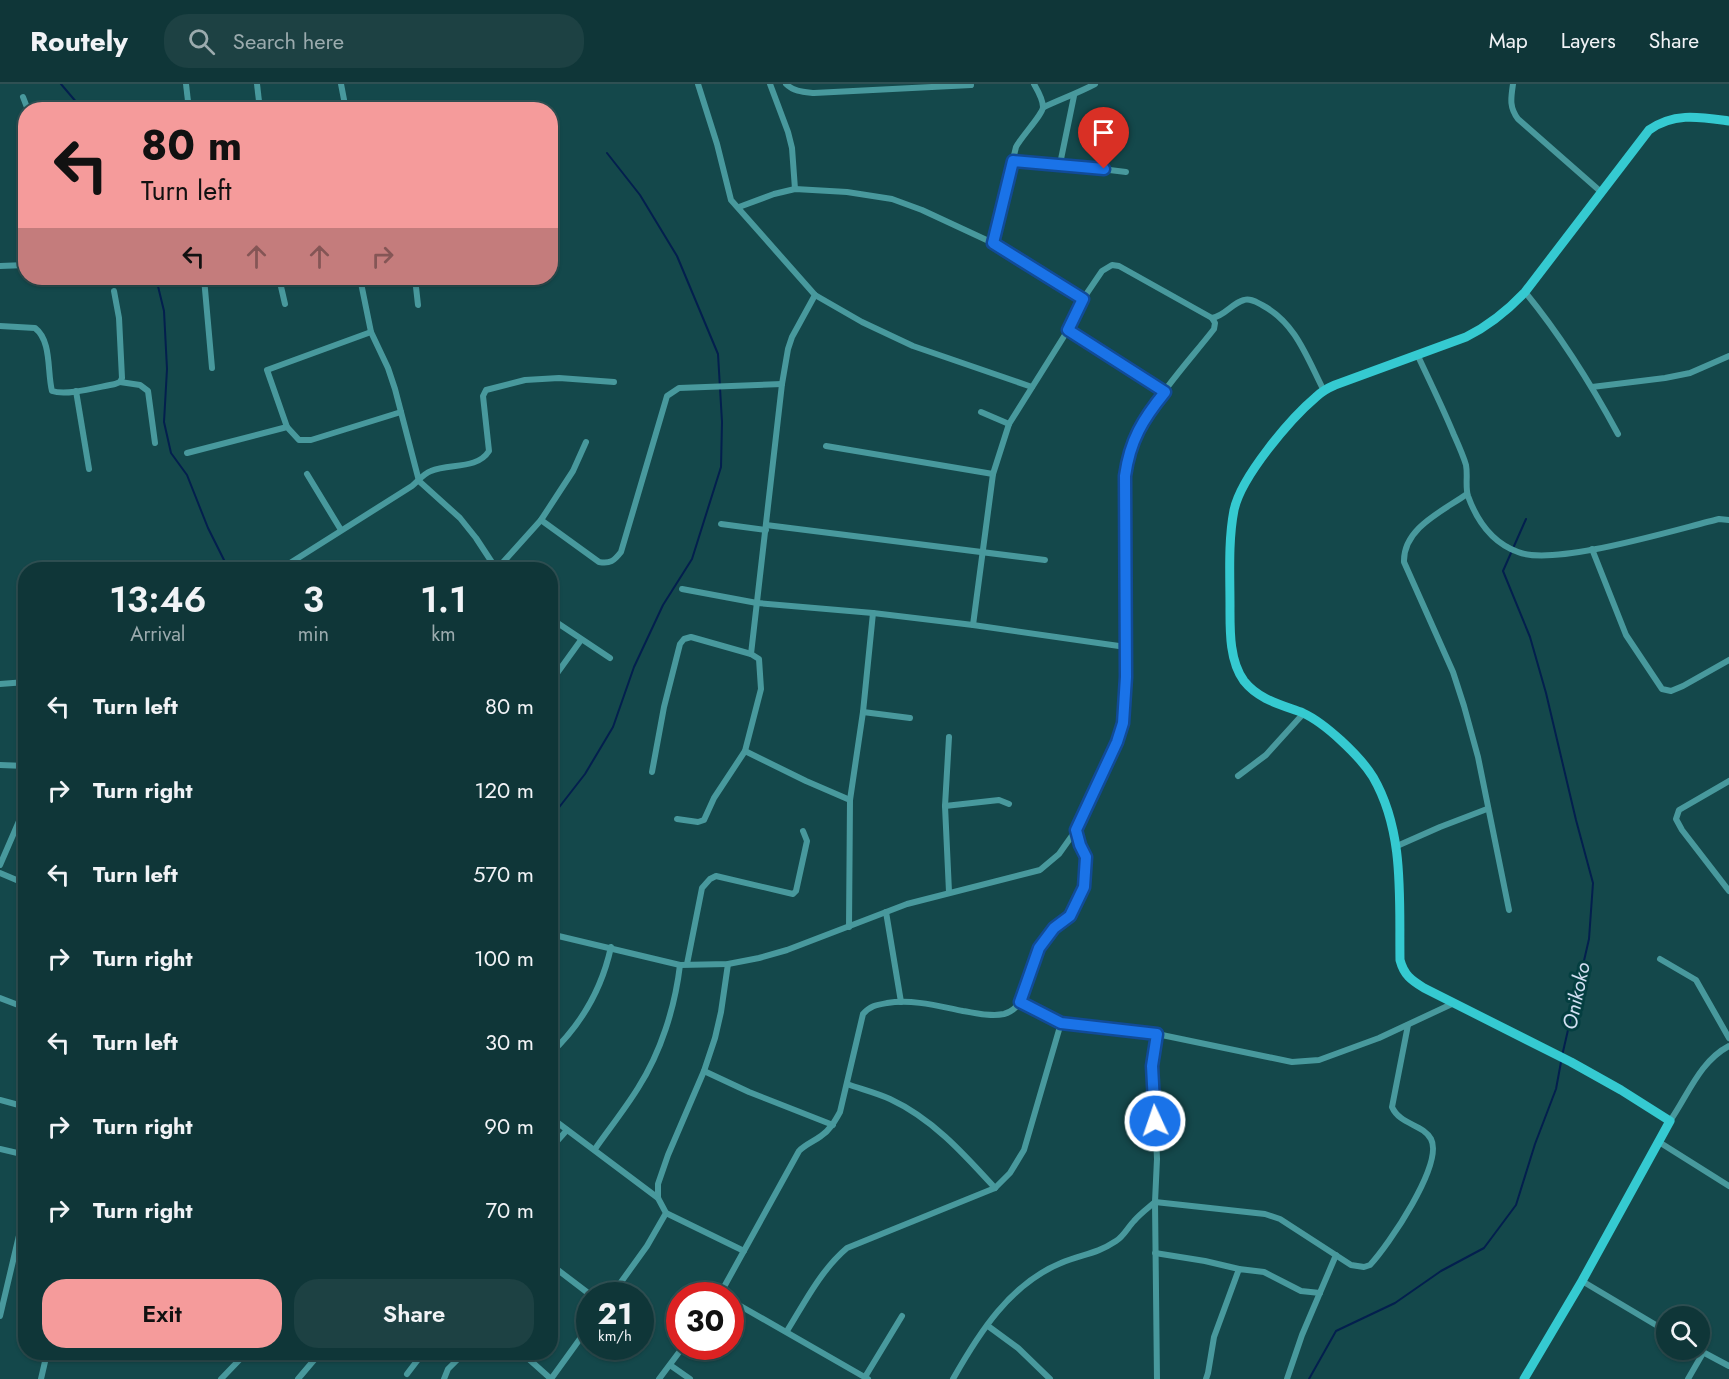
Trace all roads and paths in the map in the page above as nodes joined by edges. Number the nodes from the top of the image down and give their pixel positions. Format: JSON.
{"nodes":[{"id":1,"x":186,"y":84,"type":"edge"},
{"id":2,"x":257,"y":84,"type":"edge"},
{"id":3,"x":341,"y":84,"type":"edge"},
{"id":4,"x":698,"y":84,"type":"edge"},
{"id":5,"x":770,"y":84,"type":"edge"},
{"id":6,"x":786,"y":84,"type":"edge"},
{"id":7,"x":1034,"y":84,"type":"edge"},
{"id":8,"x":1095,"y":84,"type":"edge"},
{"id":9,"x":1513,"y":84,"type":"edge"},
{"id":10,"x":971,"y":85,"type":"edge"},
{"id":11,"x":1074,"y":96,"type":"junction"},
{"id":12,"x":23,"y":97,"type":"dead end"},
{"id":13,"x":25,"y":102,"type":"edge"},
{"id":14,"x":188,"y":102,"type":"edge"},
{"id":15,"x":259,"y":102,"type":"edge"},
{"id":16,"x":344,"y":102,"type":"edge"},
{"id":17,"x":1044,"y":108,"type":"junction"},
{"id":18,"x":1729,"y":121,"type":"edge"},
{"id":19,"x":1013,"y":161,"type":"junction"},
{"id":20,"x":1060,"y":164,"type":"junction"},
{"id":21,"x":1126,"y":172,"type":"dead end"},
{"id":22,"x":795,"y":189,"type":"junction"},
{"id":23,"x":1600,"y":191,"type":"junction"},
{"id":24,"x":739,"y":207,"type":"junction"},
{"id":25,"x":993,"y":243,"type":"junction"},
{"id":26,"x":18,"y":265,"type":"edge"},
{"id":27,"x":0,"y":266,"type":"edge"},
{"id":28,"x":205,"y":285,"type":"edge"},
{"id":29,"x":281,"y":285,"type":"edge"},
{"id":30,"x":361,"y":285,"type":"edge"},
{"id":31,"x":416,"y":285,"type":"edge"},
{"id":32,"x":114,"y":291,"type":"dead end"},
{"id":33,"x":1525,"y":292,"type":"junction"},
{"id":34,"x":815,"y":295,"type":"junction"},
{"id":35,"x":1083,"y":299,"type":"junction"},
{"id":36,"x":285,"y":304,"type":"dead end"},
{"id":37,"x":418,"y":305,"type":"dead end"},
{"id":38,"x":1212,"y":318,"type":"junction"},
{"id":39,"x":0,"y":326,"type":"edge"},
{"id":40,"x":1068,"y":330,"type":"junction"},
{"id":41,"x":371,"y":332,"type":"junction"},
{"id":42,"x":1418,"y":356,"type":"junction"},
{"id":43,"x":1729,"y":356,"type":"edge"},
{"id":44,"x":212,"y":368,"type":"dead end"},
{"id":45,"x":120,"y":382,"type":"junction"},
{"id":46,"x":614,"y":382,"type":"dead end"},
{"id":47,"x":782,"y":384,"type":"junction"},
{"id":48,"x":1032,"y":387,"type":"junction"},
{"id":49,"x":1592,"y":387,"type":"junction"},
{"id":50,"x":76,"y":391,"type":"junction"},
{"id":51,"x":1324,"y":391,"type":"junction"},
{"id":52,"x":1165,"y":392,"type":"junction"},
{"id":53,"x":401,"y":412,"type":"junction"},
{"id":54,"x":981,"y":412,"type":"dead end"},
{"id":55,"x":1009,"y":424,"type":"junction"},
{"id":56,"x":287,"y":428,"type":"junction"},
{"id":57,"x":1618,"y":434,"type":"dead end"},
{"id":58,"x":586,"y":442,"type":"dead end"},
{"id":59,"x":154,"y":443,"type":"dead end"},
{"id":60,"x":826,"y":446,"type":"dead end"},
{"id":61,"x":188,"y":453,"type":"dead end"},
{"id":62,"x":89,"y":469,"type":"dead end"},
{"id":63,"x":307,"y":474,"type":"dead end"},
{"id":64,"x":993,"y":474,"type":"junction"},
{"id":65,"x":419,"y":481,"type":"junction"},
{"id":66,"x":1467,"y":494,"type":"junction"},
{"id":67,"x":541,"y":520,"type":"junction"},
{"id":68,"x":1729,"y":520,"type":"edge"},
{"id":69,"x":721,"y":524,"type":"dead end"},
{"id":70,"x":766,"y":527,"type":"junction"},
{"id":71,"x":341,"y":530,"type":"junction"},
{"id":72,"x":1592,"y":549,"type":"junction"},
{"id":73,"x":984,"y":553,"type":"junction"},
{"id":74,"x":1045,"y":560,"type":"dead end"},
{"id":75,"x":291,"y":562,"type":"edge"},
{"id":76,"x":491,"y":562,"type":"edge"},
{"id":77,"x":503,"y":562,"type":"edge"},
{"id":78,"x":682,"y":589,"type":"dead end"},
{"id":79,"x":757,"y":603,"type":"junction"},
{"id":80,"x":873,"y":613,"type":"junction"},
{"id":81,"x":558,"y":624,"type":"edge"},
{"id":82,"x":973,"y":625,"type":"junction"},
{"id":83,"x":581,"y":640,"type":"junction"},
{"id":84,"x":1126,"y":647,"type":"junction"},
{"id":85,"x":751,"y":654,"type":"junction"},
{"id":86,"x":610,"y":658,"type":"dead end"},
{"id":87,"x":1729,"y":660,"type":"edge"},
{"id":88,"x":558,"y":671,"type":"edge"},
{"id":89,"x":18,"y":683,"type":"edge"},
{"id":90,"x":0,"y":684,"type":"edge"},
{"id":91,"x":863,"y":712,"type":"junction"},
{"id":92,"x":1303,"y":714,"type":"junction"},
{"id":93,"x":910,"y":718,"type":"dead end"},
{"id":94,"x":950,"y":737,"type":"dead end"},
{"id":95,"x":745,"y":751,"type":"junction"},
{"id":96,"x":0,"y":765,"type":"edge"},
{"id":97,"x":18,"y":766,"type":"edge"},
{"id":98,"x":652,"y":771,"type":"dead end"},
{"id":99,"x":1238,"y":776,"type":"dead end"},
{"id":100,"x":1729,"y":781,"type":"edge"},
{"id":101,"x":850,"y":800,"type":"junction"},
{"id":102,"x":1010,"y":804,"type":"dead end"},
{"id":103,"x":945,"y":806,"type":"junction"},
{"id":104,"x":1487,"y":809,"type":"junction"},
{"id":105,"x":677,"y":819,"type":"dead end"},
{"id":106,"x":18,"y":823,"type":"edge"},
{"id":107,"x":1076,"y":830,"type":"junction"},
{"id":108,"x":803,"y":831,"type":"dead end"},
{"id":109,"x":1397,"y":846,"type":"junction"},
{"id":110,"x":0,"y":865,"type":"edge"},
{"id":111,"x":0,"y":873,"type":"edge"},
{"id":112,"x":18,"y":881,"type":"edge"},
{"id":113,"x":1729,"y":891,"type":"edge"},
{"id":114,"x":949,"y":892,"type":"junction"},
{"id":115,"x":1509,"y":910,"type":"dead end"},
{"id":116,"x":886,"y":912,"type":"junction"},
{"id":117,"x":849,"y":927,"type":"junction"},
{"id":118,"x":558,"y":936,"type":"edge"},
{"id":119,"x":611,"y":947,"type":"junction"},
{"id":120,"x":1660,"y":959,"type":"dead end"},
{"id":121,"x":684,"y":964,"type":"junction"},
{"id":122,"x":728,"y":964,"type":"junction"},
{"id":123,"x":0,"y":998,"type":"edge"},
{"id":124,"x":901,"y":1002,"type":"junction"},
{"id":125,"x":1020,"y":1002,"type":"junction"},
{"id":126,"x":1454,"y":1003,"type":"junction"},
{"id":127,"x":18,"y":1005,"type":"edge"},
{"id":128,"x":1061,"y":1023,"type":"junction"},
{"id":129,"x":1408,"y":1025,"type":"junction"},
{"id":130,"x":1157,"y":1034,"type":"junction"},
{"id":131,"x":1729,"y":1038,"type":"edge"},
{"id":132,"x":1729,"y":1046,"type":"edge"},
{"id":133,"x":558,"y":1047,"type":"edge"},
{"id":134,"x":704,"y":1071,"type":"junction"},
{"id":135,"x":847,"y":1084,"type":"junction"},
{"id":136,"x":0,"y":1100,"type":"edge"},
{"id":137,"x":18,"y":1105,"type":"edge"},
{"id":138,"x":1670,"y":1122,"type":"junction"},
{"id":139,"x":558,"y":1123,"type":"edge"},
{"id":140,"x":833,"y":1125,"type":"junction"},
{"id":141,"x":567,"y":1130,"type":"junction"},
{"id":142,"x":558,"y":1140,"type":"edge"},
{"id":143,"x":1659,"y":1142,"type":"junction"},
{"id":144,"x":0,"y":1149,"type":"edge"},
{"id":145,"x":594,"y":1149,"type":"junction"},
{"id":146,"x":18,"y":1153,"type":"edge"},
{"id":147,"x":1729,"y":1186,"type":"edge"},
{"id":148,"x":995,"y":1188,"type":"junction"},
{"id":149,"x":658,"y":1198,"type":"junction"},
{"id":150,"x":1155,"y":1202,"type":"junction"},
{"id":151,"x":666,"y":1213,"type":"junction"},
{"id":152,"x":18,"y":1238,"type":"edge"},
{"id":153,"x":744,"y":1251,"type":"junction"},
{"id":154,"x":1155,"y":1253,"type":"junction"},
{"id":155,"x":1336,"y":1255,"type":"junction"},
{"id":156,"x":1239,"y":1269,"type":"junction"},
{"id":157,"x":558,"y":1270,"type":"edge"},
{"id":158,"x":1582,"y":1281,"type":"junction"},
{"id":159,"x":620,"y":1282,"type":"edge"},
{"id":160,"x":728,"y":1282,"type":"edge"},
{"id":161,"x":576,"y":1284,"type":"edge"},
{"id":162,"x":1320,"y":1293,"type":"junction"},
{"id":163,"x":744,"y":1308,"type":"edge"},
{"id":164,"x":0,"y":1316,"type":"edge"},
{"id":165,"x":902,"y":1316,"type":"dead end"},
{"id":166,"x":1656,"y":1325,"type":"edge"},
{"id":167,"x":988,"y":1326,"type":"junction"},
{"id":168,"x":787,"y":1331,"type":"junction"},
{"id":169,"x":576,"y":1344,"type":"edge"},
{"id":170,"x":1710,"y":1356,"type":"edge"},
{"id":171,"x":45,"y":1360,"type":"edge"},
{"id":172,"x":239,"y":1360,"type":"edge"},
{"id":173,"x":314,"y":1360,"type":"edge"},
{"id":174,"x":417,"y":1360,"type":"edge"},
{"id":175,"x":457,"y":1360,"type":"edge"},
{"id":176,"x":530,"y":1360,"type":"edge"},
{"id":177,"x":673,"y":1360,"type":"edge"},
{"id":178,"x":1697,"y":1360,"type":"edge"},
{"id":179,"x":670,"y":1365,"type":"junction"},
{"id":180,"x":1729,"y":1366,"type":"edge"},
{"id":181,"x":406,"y":1374,"type":"dead end"},
{"id":182,"x":866,"y":1378,"type":"edge"},
{"id":183,"x":41,"y":1379,"type":"edge"},
{"id":184,"x":221,"y":1379,"type":"edge"},
{"id":185,"x":298,"y":1379,"type":"edge"},
{"id":186,"x":444,"y":1379,"type":"edge"},
{"id":187,"x":551,"y":1379,"type":"edge"},
{"id":188,"x":659,"y":1379,"type":"edge"},
{"id":189,"x":690,"y":1379,"type":"edge"},
{"id":190,"x":953,"y":1379,"type":"edge"},
{"id":191,"x":1050,"y":1379,"type":"edge"},
{"id":192,"x":1157,"y":1379,"type":"edge"},
{"id":193,"x":1206,"y":1379,"type":"edge"},
{"id":194,"x":1287,"y":1379,"type":"edge"},
{"id":195,"x":1524,"y":1379,"type":"edge"},
{"id":196,"x":1688,"y":1379,"type":"edge"}],
"edges":[{"from":1,"to":14,"type":"street"},
{"from":2,"to":15,"type":"street"},
{"from":3,"to":16,"type":"street"},
{"from":4,"to":24,"type":"street"},
{"from":5,"to":22,"type":"street"},
{"from":6,"to":10,"type":"street"},
{"from":7,"to":17,"type":"street"},
{"from":8,"to":11,"type":"street"},
{"from":9,"to":23,"type":"street"},
{"from":11,"to":17,"type":"street"},
{"from":11,"to":20,"type":"street"},
{"from":12,"to":13,"type":"street"},
{"from":17,"to":19,"type":"street"},
{"from":18,"to":23,"type":"main road"},
{"from":19,"to":20,"type":"street"},
{"from":19,"to":25,"type":"street"},
{"from":20,"to":21,"type":"street"},
{"from":22,"to":24,"type":"street"},
{"from":22,"to":25,"type":"street"},
{"from":23,"to":33,"type":"main road"},
{"from":24,"to":34,"type":"street"},
{"from":25,"to":35,"type":"street"},
{"from":26,"to":27,"type":"street"},
{"from":28,"to":44,"type":"street"},
{"from":29,"to":36,"type":"street"},
{"from":30,"to":41,"type":"street"},
{"from":31,"to":37,"type":"street"},
{"from":32,"to":45,"type":"street"},
{"from":33,"to":42,"type":"main road"},
{"from":33,"to":49,"type":"street"},
{"from":34,"to":47,"type":"street"},
{"from":34,"to":48,"type":"street"},
{"from":35,"to":38,"type":"street"},
{"from":35,"to":40,"type":"street"},
{"from":38,"to":51,"type":"street"},
{"from":38,"to":52,"type":"street"},
{"from":39,"to":50,"type":"street"},
{"from":40,"to":48,"type":"street"},
{"from":40,"to":52,"type":"street"},
{"from":41,"to":53,"type":"street"},
{"from":41,"to":56,"type":"street"},
{"from":42,"to":51,"type":"main road"},
{"from":42,"to":66,"type":"street"},
{"from":43,"to":49,"type":"street"},
{"from":45,"to":50,"type":"street"},
{"from":45,"to":59,"type":"street"},
{"from":46,"to":65,"type":"street"},
{"from":47,"to":67,"type":"street"},
{"from":47,"to":70,"type":"street"},
{"from":48,"to":55,"type":"street"},
{"from":49,"to":57,"type":"street"},
{"from":50,"to":62,"type":"street"},
{"from":51,"to":92,"type":"main road"},
{"from":52,"to":84,"type":"street"},
{"from":53,"to":56,"type":"street"},
{"from":53,"to":65,"type":"street"},
{"from":54,"to":55,"type":"street"},
{"from":55,"to":64,"type":"street"},
{"from":56,"to":61,"type":"street"},
{"from":58,"to":67,"type":"street"},
{"from":60,"to":64,"type":"street"},
{"from":63,"to":71,"type":"street"},
{"from":64,"to":73,"type":"street"},
{"from":65,"to":71,"type":"street"},
{"from":65,"to":76,"type":"street"},
{"from":66,"to":72,"type":"street"},
{"from":66,"to":104,"type":"street"},
{"from":67,"to":77,"type":"street"},
{"from":68,"to":72,"type":"street"},
{"from":69,"to":70,"type":"street"},
{"from":70,"to":73,"type":"street"},
{"from":70,"to":79,"type":"street"},
{"from":71,"to":75,"type":"street"},
{"from":72,"to":87,"type":"street"},
{"from":73,"to":74,"type":"street"},
{"from":73,"to":82,"type":"street"},
{"from":78,"to":79,"type":"street"},
{"from":79,"to":80,"type":"street"},
{"from":79,"to":85,"type":"street"},
{"from":80,"to":82,"type":"street"},
{"from":80,"to":91,"type":"street"},
{"from":81,"to":83,"type":"street"},
{"from":82,"to":84,"type":"street"},
{"from":83,"to":86,"type":"street"},
{"from":83,"to":88,"type":"street"},
{"from":84,"to":107,"type":"street"},
{"from":85,"to":95,"type":"street"},
{"from":85,"to":98,"type":"street"},
{"from":89,"to":90,"type":"street"},
{"from":91,"to":93,"type":"street"},
{"from":91,"to":101,"type":"street"},
{"from":92,"to":99,"type":"street"},
{"from":92,"to":109,"type":"main road"},
{"from":94,"to":103,"type":"street"},
{"from":95,"to":101,"type":"street"},
{"from":95,"to":105,"type":"street"},
{"from":96,"to":97,"type":"street"},
{"from":100,"to":113,"type":"street"},
{"from":101,"to":117,"type":"street"},
{"from":102,"to":103,"type":"street"},
{"from":103,"to":114,"type":"street"},
{"from":104,"to":109,"type":"street"},
{"from":104,"to":115,"type":"street"},
{"from":106,"to":110,"type":"street"},
{"from":107,"to":114,"type":"street"},
{"from":107,"to":125,"type":"street"},
{"from":108,"to":121,"type":"street"},
{"from":109,"to":126,"type":"main road"},
{"from":111,"to":112,"type":"street"},
{"from":114,"to":116,"type":"street"},
{"from":116,"to":117,"type":"street"},
{"from":116,"to":124,"type":"street"},
{"from":117,"to":122,"type":"street"},
{"from":118,"to":119,"type":"street"},
{"from":119,"to":121,"type":"street"},
{"from":119,"to":133,"type":"street"},
{"from":120,"to":131,"type":"street"},
{"from":121,"to":122,"type":"street"},
{"from":121,"to":145,"type":"street"},
{"from":122,"to":134,"type":"street"},
{"from":123,"to":127,"type":"street"},
{"from":124,"to":125,"type":"street"},
{"from":124,"to":135,"type":"street"},
{"from":125,"to":128,"type":"street"},
{"from":126,"to":129,"type":"street"},
{"from":126,"to":138,"type":"main road"},
{"from":128,"to":130,"type":"street"},
{"from":128,"to":148,"type":"street"},
{"from":129,"to":130,"type":"street"},
{"from":129,"to":155,"type":"street"},
{"from":130,"to":150,"type":"street"},
{"from":132,"to":138,"type":"street"},
{"from":134,"to":140,"type":"street"},
{"from":134,"to":149,"type":"street"},
{"from":135,"to":140,"type":"street"},
{"from":135,"to":148,"type":"street"},
{"from":136,"to":137,"type":"street"},
{"from":138,"to":143,"type":"main road"},
{"from":139,"to":141,"type":"street"},
{"from":140,"to":153,"type":"street"},
{"from":141,"to":142,"type":"street"},
{"from":141,"to":145,"type":"street"},
{"from":143,"to":147,"type":"street"},
{"from":143,"to":158,"type":"main road"},
{"from":144,"to":146,"type":"street"},
{"from":145,"to":149,"type":"street"},
{"from":148,"to":168,"type":"street"},
{"from":149,"to":151,"type":"street"},
{"from":150,"to":154,"type":"street"},
{"from":150,"to":155,"type":"street"},
{"from":150,"to":167,"type":"street"},
{"from":151,"to":153,"type":"street"},
{"from":151,"to":159,"type":"street"},
{"from":152,"to":164,"type":"street"},
{"from":153,"to":160,"type":"street"},
{"from":154,"to":156,"type":"street"},
{"from":154,"to":192,"type":"street"},
{"from":155,"to":162,"type":"street"},
{"from":156,"to":162,"type":"street"},
{"from":156,"to":193,"type":"street"},
{"from":157,"to":161,"type":"street"},
{"from":158,"to":166,"type":"street"},
{"from":158,"to":195,"type":"main road"},
{"from":162,"to":194,"type":"street"},
{"from":163,"to":168,"type":"street"},
{"from":165,"to":182,"type":"street"},
{"from":167,"to":190,"type":"street"},
{"from":167,"to":191,"type":"street"},
{"from":168,"to":182,"type":"street"},
{"from":169,"to":187,"type":"street"},
{"from":170,"to":180,"type":"street"},
{"from":171,"to":183,"type":"street"},
{"from":172,"to":184,"type":"street"},
{"from":173,"to":185,"type":"street"},
{"from":174,"to":181,"type":"street"},
{"from":175,"to":186,"type":"street"},
{"from":176,"to":187,"type":"street"},
{"from":177,"to":179,"type":"street"},
{"from":178,"to":196,"type":"street"},
{"from":179,"to":188,"type":"street"},
{"from":179,"to":189,"type":"street"}]}
